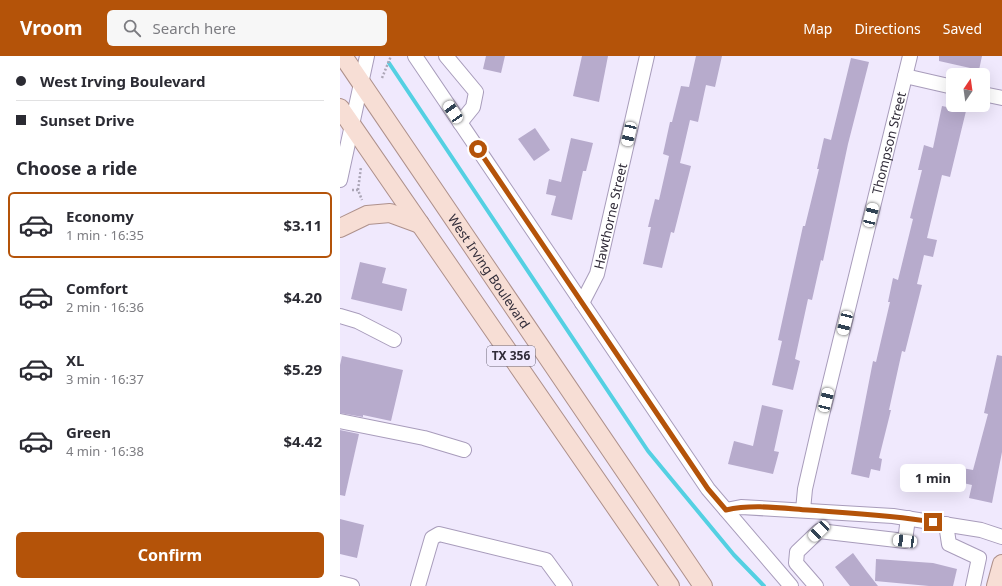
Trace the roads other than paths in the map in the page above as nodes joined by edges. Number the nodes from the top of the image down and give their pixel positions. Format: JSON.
{"nodes":[{"id":1,"x":343,"y":56,"type":"edge"},
{"id":2,"x":367,"y":56,"type":"edge"},
{"id":3,"x":415,"y":56,"type":"edge"},
{"id":4,"x":446,"y":56,"type":"edge"},
{"id":5,"x":647,"y":56,"type":"edge"},
{"id":6,"x":910,"y":56,"type":"edge"},
{"id":7,"x":905,"y":76,"type":"junction"},
{"id":8,"x":361,"y":84,"type":"junction"},
{"id":9,"x":946,"y":85,"type":"edge"},
{"id":10,"x":990,"y":95,"type":"edge"},
{"id":11,"x":1002,"y":98,"type":"edge"},
{"id":12,"x":340,"y":108,"type":"edge"},
{"id":13,"x":460,"y":123,"type":"junction"},
{"id":14,"x":352,"y":127,"type":"junction"},
{"id":15,"x":340,"y":180,"type":"edge"},
{"id":16,"x":420,"y":224,"type":"junction"},
{"id":17,"x":340,"y":228,"type":"edge"},
{"id":18,"x":582,"y":303,"type":"junction"},
{"id":19,"x":340,"y":316,"type":"edge"},
{"id":20,"x":394,"y":340,"type":"dead end"},
{"id":21,"x":340,"y":421,"type":"edge"},
{"id":22,"x":464,"y":450,"type":"dead end"},
{"id":23,"x":726,"y":510,"type":"junction"},
{"id":24,"x":803,"y":510,"type":"junction"},
{"id":25,"x":908,"y":518,"type":"junction"},
{"id":26,"x":946,"y":524,"type":"junction"},
{"id":27,"x":1002,"y":538,"type":"edge"},
{"id":28,"x":1002,"y":564,"type":"edge"},
{"id":29,"x":340,"y":584,"type":"edge"},
{"id":30,"x":352,"y":586,"type":"edge"},
{"id":31,"x":418,"y":586,"type":"edge"},
{"id":32,"x":565,"y":586,"type":"edge"},
{"id":33,"x":670,"y":586,"type":"edge"},
{"id":34,"x":703,"y":586,"type":"edge"},
{"id":35,"x":790,"y":586,"type":"edge"},
{"id":36,"x":816,"y":586,"type":"edge"},
{"id":37,"x":973,"y":586,"type":"edge"},
{"id":38,"x":996,"y":586,"type":"edge"}],
"edges":[{"from":1,"to":8,"type":"main road","name":"West Irving Boulevard","number":"TX 356"},
{"from":2,"to":8,"type":"street"},
{"from":3,"to":13,"type":"street"},
{"from":4,"to":13,"type":"street"},
{"from":5,"to":18,"type":"street","name":"Hawthorne Street"},
{"from":6,"to":7,"type":"street","name":"Thompson Street"},
{"from":7,"to":9,"type":"street"},
{"from":7,"to":24,"type":"street","name":"Thompson Street"},
{"from":8,"to":14,"type":"street"},
{"from":8,"to":34,"type":"main road","name":"West Irving Boulevard","number":"TX 356"},
{"from":10,"to":11,"type":"street"},
{"from":12,"to":14,"type":"main road","number":"TX 356"},
{"from":13,"to":18,"type":"street"},
{"from":14,"to":15,"type":"street"},
{"from":14,"to":16,"type":"main road","number":"TX 356"},
{"from":16,"to":17,"type":"main road"},
{"from":16,"to":33,"type":"main road","number":"TX 356"},
{"from":18,"to":23,"type":"street"},
{"from":19,"to":20,"type":"street"},
{"from":21,"to":22,"type":"street"},
{"from":23,"to":24,"type":"street"},
{"from":23,"to":35,"type":"street"},
{"from":24,"to":25,"type":"street"},
{"from":25,"to":26,"type":"street"},
{"from":25,"to":36,"type":"street"},
{"from":26,"to":27,"type":"street"},
{"from":26,"to":37,"type":"street"},
{"from":28,"to":38,"type":"main road"},
{"from":29,"to":30,"type":"street"},
{"from":31,"to":32,"type":"street"}]}
